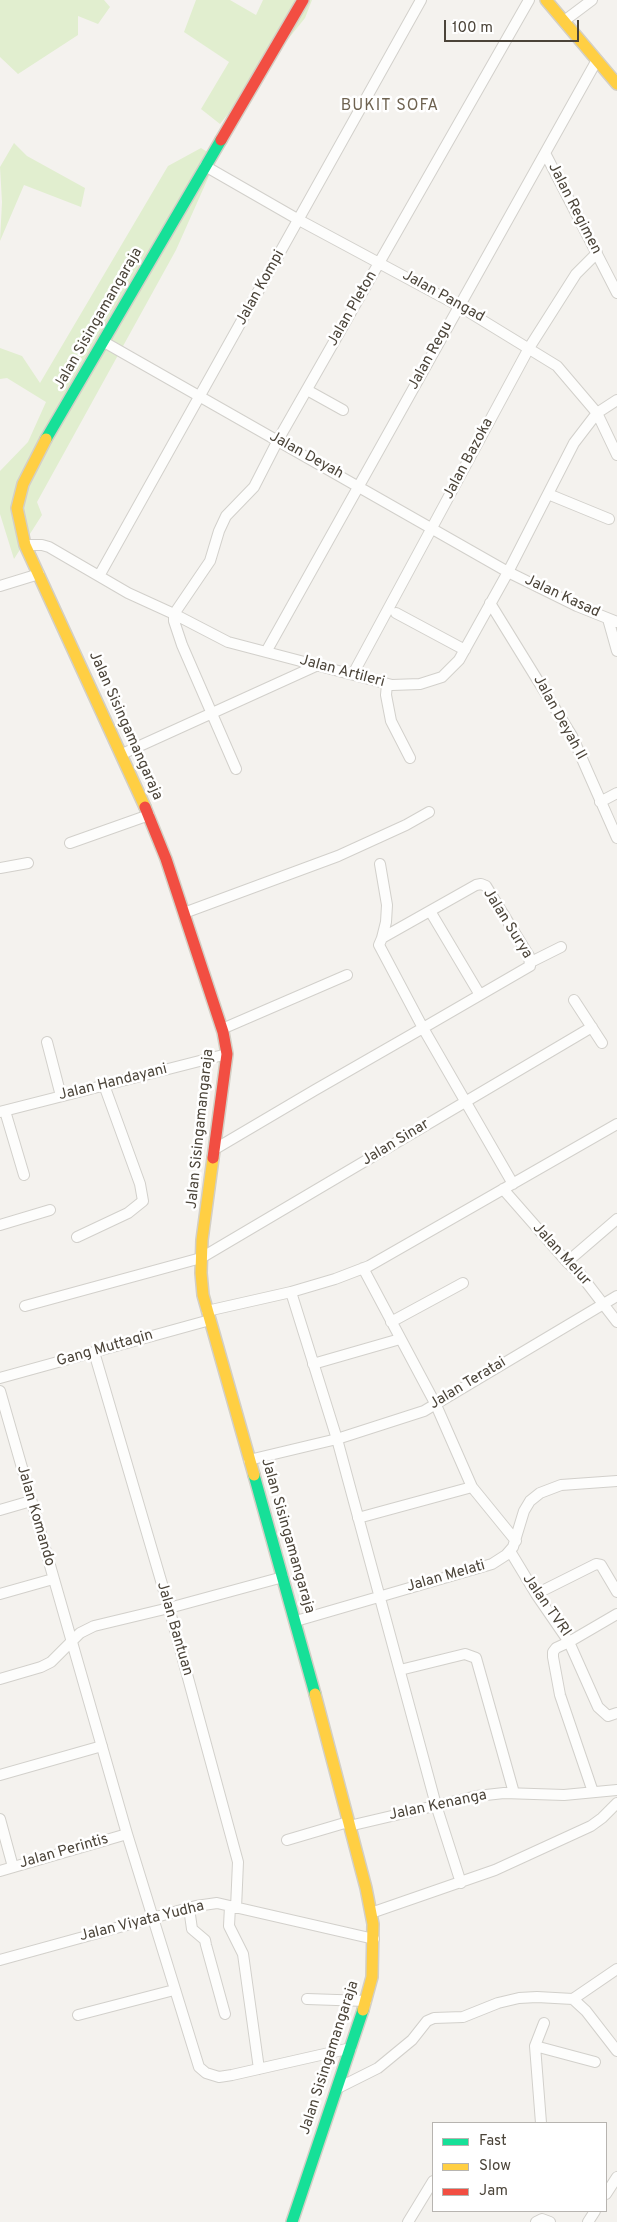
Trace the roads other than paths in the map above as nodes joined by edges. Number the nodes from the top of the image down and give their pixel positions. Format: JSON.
{"nodes":[{"id":1,"x":302,"y":0,"type":"edge"},
{"id":2,"x":421,"y":0,"type":"edge"},
{"id":3,"x":529,"y":0,"type":"edge"},
{"id":4,"x":546,"y":0,"type":"edge"},
{"id":5,"x":592,"y":0,"type":"edge"},
{"id":6,"x":564,"y":21,"type":"junction"},
{"id":7,"x":597,"y":60,"type":"junction"},
{"id":8,"x":617,"y":84,"type":"edge"},
{"id":9,"x":545,"y":152,"type":"junction"},
{"id":10,"x":206,"y":166,"type":"junction"},
{"id":11,"x":299,"y":220,"type":"junction"},
{"id":12,"x":597,"y":253,"type":"junction"},
{"id":13,"x":380,"y":263,"type":"junction"},
{"id":14,"x":617,"y":293,"type":"edge"},
{"id":15,"x":460,"y":306,"type":"junction"},
{"id":16,"x":104,"y":342,"type":"junction"},
{"id":17,"x":529,"y":348,"type":"junction"},
{"id":18,"x":307,"y":390,"type":"junction"},
{"id":19,"x":200,"y":396,"type":"junction"},
{"id":20,"x":617,"y":400,"type":"edge"},
{"id":21,"x":343,"y":410,"type":"dead end"},
{"id":22,"x":597,"y":413,"type":"junction"},
{"id":23,"x":278,"y":440,"type":"junction"},
{"id":24,"x":617,"y":455,"type":"edge"},
{"id":25,"x":359,"y":486,"type":"junction"},
{"id":26,"x":548,"y":494,"type":"junction"},
{"id":27,"x":609,"y":519,"type":"dead end"},
{"id":28,"x":432,"y":528,"type":"junction"},
{"id":29,"x":25,"y":545,"type":"junction"},
{"id":30,"x":508,"y":572,"type":"junction"},
{"id":31,"x":39,"y":574,"type":"junction"},
{"id":32,"x":99,"y":576,"type":"junction"},
{"id":33,"x":0,"y":586,"type":"edge"},
{"id":34,"x":490,"y":603,"type":"junction"},
{"id":35,"x":396,"y":613,"type":"dead end"},
{"id":36,"x":174,"y":614,"type":"junction"},
{"id":37,"x":612,"y":620,"type":"edge"},
{"id":38,"x":464,"y":650,"type":"junction"},
{"id":39,"x":617,"y":651,"type":"edge"},
{"id":40,"x":266,"y":652,"type":"junction"},
{"id":41,"x":318,"y":665,"type":"junction"},
{"id":42,"x":353,"y":674,"type":"junction"},
{"id":43,"x":387,"y":684,"type":"junction"},
{"id":44,"x":212,"y":714,"type":"junction"},
{"id":45,"x":122,"y":754,"type":"junction"},
{"id":46,"x":410,"y":758,"type":"dead end"},
{"id":47,"x":236,"y":769,"type":"dead end"},
{"id":48,"x":617,"y":793,"type":"edge"},
{"id":49,"x":600,"y":802,"type":"junction"},
{"id":50,"x":429,"y":812,"type":"dead end"},
{"id":51,"x":149,"y":815,"type":"junction"},
{"id":52,"x":617,"y":838,"type":"edge"},
{"id":53,"x":70,"y":843,"type":"dead end"},
{"id":54,"x":28,"y":863,"type":"dead end"},
{"id":55,"x":380,"y":864,"type":"dead end"},
{"id":56,"x":0,"y":868,"type":"edge"},
{"id":57,"x":430,"y":911,"type":"junction"},
{"id":58,"x":184,"y":913,"type":"junction"},
{"id":59,"x":382,"y":938,"type":"junction"},
{"id":60,"x":561,"y":947,"type":"dead end"},
{"id":61,"x":531,"y":962,"type":"junction"},
{"id":62,"x":347,"y":975,"type":"dead end"},
{"id":63,"x":480,"y":995,"type":"junction"},
{"id":64,"x":574,"y":1000,"type":"dead end"},
{"id":65,"x":592,"y":1027,"type":"junction"},
{"id":66,"x":423,"y":1028,"type":"junction"},
{"id":67,"x":222,"y":1029,"type":"junction"},
{"id":68,"x":47,"y":1042,"type":"dead end"},
{"id":69,"x":602,"y":1044,"type":"dead end"},
{"id":70,"x":226,"y":1054,"type":"junction"},
{"id":71,"x":104,"y":1085,"type":"junction"},
{"id":72,"x":60,"y":1096,"type":"junction"},
{"id":73,"x":466,"y":1102,"type":"junction"},
{"id":74,"x":3,"y":1111,"type":"edge"},
{"id":75,"x":617,"y":1124,"type":"edge"},
{"id":76,"x":215,"y":1149,"type":"junction"},
{"id":77,"x":24,"y":1174,"type":"dead end"},
{"id":78,"x":513,"y":1184,"type":"junction"},
{"id":79,"x":503,"y":1189,"type":"junction"},
{"id":80,"x":50,"y":1210,"type":"dead end"},
{"id":81,"x":617,"y":1219,"type":"edge"},
{"id":82,"x":0,"y":1225,"type":"edge"},
{"id":83,"x":77,"y":1236,"type":"dead end"},
{"id":84,"x":201,"y":1258,"type":"junction"},
{"id":85,"x":567,"y":1262,"type":"junction"},
{"id":86,"x":363,"y":1268,"type":"junction"},
{"id":87,"x":463,"y":1283,"type":"dead end"},
{"id":88,"x":290,"y":1292,"type":"junction"},
{"id":89,"x":617,"y":1296,"type":"edge"},
{"id":90,"x":604,"y":1304,"type":"junction"},
{"id":91,"x":25,"y":1306,"type":"dead end"},
{"id":92,"x":208,"y":1316,"type":"junction"},
{"id":93,"x":391,"y":1322,"type":"junction"},
{"id":94,"x":617,"y":1322,"type":"edge"},
{"id":95,"x":400,"y":1339,"type":"junction"},
{"id":96,"x":94,"y":1352,"type":"junction"},
{"id":97,"x":313,"y":1364,"type":"junction"},
{"id":98,"x":0,"y":1378,"type":"edge"},
{"id":99,"x":0,"y":1392,"type":"edge"},
{"id":100,"x":436,"y":1405,"type":"junction"},
{"id":101,"x":337,"y":1439,"type":"junction"},
{"id":102,"x":249,"y":1460,"type":"junction"},
{"id":103,"x":617,"y":1481,"type":"edge"},
{"id":104,"x":472,"y":1487,"type":"junction"},
{"id":105,"x":31,"y":1501,"type":"junction"},
{"id":106,"x":0,"y":1510,"type":"edge"},
{"id":107,"x":358,"y":1518,"type":"junction"},
{"id":108,"x":516,"y":1541,"type":"junction"},
{"id":109,"x":510,"y":1551,"type":"junction"},
{"id":110,"x":283,"y":1577,"type":"junction"},
{"id":111,"x":53,"y":1579,"type":"junction"},
{"id":112,"x":617,"y":1592,"type":"edge"},
{"id":113,"x":0,"y":1594,"type":"edge"},
{"id":114,"x":536,"y":1594,"type":"junction"},
{"id":115,"x":380,"y":1596,"type":"junction"},
{"id":116,"x":169,"y":1608,"type":"junction"},
{"id":117,"x":617,"y":1614,"type":"edge"},
{"id":118,"x":296,"y":1621,"type":"junction"},
{"id":119,"x":71,"y":1641,"type":"junction"},
{"id":120,"x":569,"y":1642,"type":"junction"},
{"id":121,"x":400,"y":1670,"type":"junction"},
{"id":122,"x":0,"y":1678,"type":"edge"},
{"id":123,"x":617,"y":1713,"type":"edge"},
{"id":124,"x":102,"y":1746,"type":"junction"},
{"id":125,"x":0,"y":1775,"type":"edge"},
{"id":126,"x":617,"y":1790,"type":"edge"},
{"id":127,"x":593,"y":1792,"type":"junction"},
{"id":128,"x":514,"y":1793,"type":"junction"},
{"id":129,"x":617,"y":1803,"type":"edge"},
{"id":130,"x":436,"y":1805,"type":"junction"},
{"id":131,"x":0,"y":1819,"type":"edge"},
{"id":132,"x":349,"y":1824,"type":"junction"},
{"id":133,"x":128,"y":1834,"type":"junction"},
{"id":134,"x":287,"y":1840,"type":"dead end"},
{"id":135,"x":13,"y":1867,"type":"junction"},
{"id":136,"x":0,"y":1871,"type":"edge"},
{"id":137,"x":461,"y":1883,"type":"junction"},
{"id":138,"x":233,"y":1907,"type":"junction"},
{"id":139,"x":189,"y":1908,"type":"junction"},
{"id":140,"x":371,"y":1913,"type":"junction"},
{"id":141,"x":152,"y":1918,"type":"junction"},
{"id":142,"x":374,"y":1940,"type":"junction"},
{"id":143,"x":0,"y":1960,"type":"edge"},
{"id":144,"x":617,"y":1970,"type":"edge"},
{"id":145,"x":174,"y":1990,"type":"junction"},
{"id":146,"x":307,"y":1999,"type":"dead end"},
{"id":147,"x":573,"y":1999,"type":"junction"},
{"id":148,"x":366,"y":2001,"type":"junction"},
{"id":149,"x":225,"y":2014,"type":"dead end"},
{"id":150,"x":78,"y":2015,"type":"dead end"},
{"id":151,"x":544,"y":2023,"type":"dead end"},
{"id":152,"x":535,"y":2046,"type":"junction"},
{"id":153,"x":351,"y":2048,"type":"junction"},
{"id":154,"x":617,"y":2051,"type":"edge"},
{"id":155,"x":595,"y":2062,"type":"dead end"},
{"id":156,"x":259,"y":2069,"type":"junction"},
{"id":157,"x":337,"y":2089,"type":"junction"},
{"id":158,"x":541,"y":2122,"type":"edge"},
{"id":159,"x":617,"y":2177,"type":"edge"},
{"id":160,"x":432,"y":2183,"type":"edge"},
{"id":161,"x":607,"y":2192,"type":"edge"},
{"id":162,"x":292,"y":2222,"type":"edge"},
{"id":163,"x":408,"y":2222,"type":"edge"}],
"edges":[{"from":1,"to":10,"type":"main road","name":"Jalan Sisingamangaraja"},
{"from":2,"to":11,"type":"street","name":"Jalan Kompi"},
{"from":3,"to":13,"type":"street","name":"Jalan Pleton"},
{"from":4,"to":6,"type":"main road"},
{"from":5,"to":6,"type":"street"},
{"from":6,"to":7,"type":"main road"},
{"from":7,"to":8,"type":"main road"},
{"from":7,"to":9,"type":"street","name":"Jalan Regu"},
{"from":9,"to":12,"type":"street","name":"Jalan Regimen"},
{"from":9,"to":15,"type":"street","name":"Jalan Regu"},
{"from":10,"to":11,"type":"street","name":"Jalan Pangad"},
{"from":10,"to":16,"type":"main road","name":"Jalan Sisingamangaraja"},
{"from":11,"to":13,"type":"street","name":"Jalan Pangad"},
{"from":11,"to":19,"type":"street","name":"Jalan Kompi"},
{"from":12,"to":14,"type":"street","name":"Jalan Regimen"},
{"from":12,"to":17,"type":"street","name":"Jalan Bazoka"},
{"from":13,"to":15,"type":"street","name":"Jalan Pangad"},
{"from":13,"to":18,"type":"street","name":"Jalan Pleton"},
{"from":15,"to":17,"type":"street","name":"Jalan Pangad"},
{"from":15,"to":25,"type":"street","name":"Jalan Regu"},
{"from":16,"to":19,"type":"street","name":"Jalan Deyah"},
{"from":16,"to":29,"type":"main road","name":"Jalan Sisingamangaraja"},
{"from":17,"to":22,"type":"street","name":"Jalan Pangad"},
{"from":17,"to":28,"type":"street","name":"Jalan Bazoka"},
{"from":18,"to":21,"type":"street"},
{"from":18,"to":23,"type":"street","name":"Jalan Pleton"},
{"from":19,"to":23,"type":"street","name":"Jalan Deyah"},
{"from":19,"to":32,"type":"street","name":"Jalan Kompi"},
{"from":20,"to":22,"type":"street","name":"Jalan Artileri"},
{"from":22,"to":24,"type":"street","name":"Jalan Pangad"},
{"from":22,"to":26,"type":"street","name":"Jalan Artileri"},
{"from":23,"to":25,"type":"street","name":"Jalan Deyah"},
{"from":23,"to":36,"type":"street","name":"Jalan Pleton"},
{"from":25,"to":28,"type":"street","name":"Jalan Deyah"},
{"from":25,"to":40,"type":"street","name":"Jalan Regu"},
{"from":26,"to":27,"type":"street"},
{"from":26,"to":30,"type":"street","name":"Jalan Artileri"},
{"from":28,"to":30,"type":"street","name":"Jalan Deyah"},
{"from":28,"to":42,"type":"street","name":"Jalan Bazoka"},
{"from":29,"to":31,"type":"main road","name":"Jalan Sisingamangaraja"},
{"from":29,"to":32,"type":"street","name":"Jalan Artileri"},
{"from":30,"to":34,"type":"street","name":"Jalan Artileri"},
{"from":30,"to":37,"type":"street","name":"Jalan Kasad"},
{"from":31,"to":33,"type":"street"},
{"from":31,"to":45,"type":"main road","name":"Jalan Sisingamangaraja"},
{"from":32,"to":36,"type":"street","name":"Jalan Artileri"},
{"from":34,"to":38,"type":"street","name":"Jalan Artileri"},
{"from":34,"to":49,"type":"street","name":"Jalan Deyah II"},
{"from":35,"to":38,"type":"street"},
{"from":36,"to":40,"type":"street","name":"Jalan Artileri"},
{"from":36,"to":44,"type":"street"},
{"from":37,"to":39,"type":"street"},
{"from":38,"to":43,"type":"street","name":"Jalan Artileri"},
{"from":40,"to":41,"type":"street","name":"Jalan Artileri"},
{"from":41,"to":42,"type":"street","name":"Jalan Artileri"},
{"from":41,"to":44,"type":"street"},
{"from":42,"to":43,"type":"street","name":"Jalan Artileri"},
{"from":43,"to":46,"type":"street"},
{"from":44,"to":45,"type":"street"},
{"from":44,"to":47,"type":"street"},
{"from":45,"to":51,"type":"main road","name":"Jalan Sisingamangaraja"},
{"from":48,"to":49,"type":"street"},
{"from":49,"to":52,"type":"street","name":"Jalan Deyah II"},
{"from":50,"to":58,"type":"street"},
{"from":51,"to":53,"type":"street"},
{"from":51,"to":58,"type":"main road","name":"Jalan Sisingamangaraja"},
{"from":54,"to":56,"type":"street"},
{"from":55,"to":59,"type":"street"},
{"from":57,"to":59,"type":"street","name":"Jalan Surya"},
{"from":57,"to":61,"type":"street","name":"Jalan Surya"},
{"from":57,"to":63,"type":"street"},
{"from":58,"to":67,"type":"main road","name":"Jalan Sisingamangaraja"},
{"from":59,"to":66,"type":"street"},
{"from":60,"to":61,"type":"street"},
{"from":61,"to":63,"type":"street","name":"Jalan Surya"},
{"from":62,"to":67,"type":"street"},
{"from":63,"to":66,"type":"street","name":"Jalan Surya"},
{"from":64,"to":65,"type":"street"},
{"from":65,"to":69,"type":"street"},
{"from":65,"to":73,"type":"street","name":"Jalan Sinar"},
{"from":66,"to":73,"type":"street"},
{"from":66,"to":76,"type":"street","name":"Jalan Surya"},
{"from":67,"to":70,"type":"main road","name":"Jalan Sisingamangaraja"},
{"from":68,"to":72,"type":"street"},
{"from":70,"to":71,"type":"street","name":"Jalan Handayani"},
{"from":70,"to":76,"type":"main road","name":"Jalan Sisingamangaraja"},
{"from":71,"to":72,"type":"street","name":"Jalan Handayani"},
{"from":71,"to":83,"type":"street"},
{"from":72,"to":74,"type":"street","name":"Jalan Handayani"},
{"from":73,"to":78,"type":"street"},
{"from":73,"to":84,"type":"street","name":"Jalan Sinar"},
{"from":74,"to":77,"type":"street"},
{"from":75,"to":78,"type":"street","name":"Gang Muttaqin"},
{"from":76,"to":84,"type":"main road","name":"Jalan Sisingamangaraja"},
{"from":78,"to":79,"type":"street","name":"Gang Muttaqin"},
{"from":79,"to":85,"type":"street","name":"Jalan Melur"},
{"from":79,"to":86,"type":"street","name":"Gang Muttaqin"},
{"from":80,"to":82,"type":"street"},
{"from":81,"to":85,"type":"street"},
{"from":84,"to":91,"type":"street","name":"Jalan Sinar"},
{"from":84,"to":92,"type":"main road","name":"Jalan Sisingamangaraja"},
{"from":85,"to":90,"type":"street","name":"Jalan Melur"},
{"from":86,"to":88,"type":"street","name":"Gang Muttaqin"},
{"from":86,"to":93,"type":"street"},
{"from":87,"to":93,"type":"street"},
{"from":88,"to":92,"type":"street","name":"Gang Muttaqin"},
{"from":88,"to":97,"type":"street"},
{"from":89,"to":90,"type":"street","name":"Jalan Teratai"},
{"from":90,"to":94,"type":"street","name":"Jalan Melur"},
{"from":90,"to":100,"type":"street","name":"Jalan Teratai"},
{"from":92,"to":96,"type":"street","name":"Gang Muttaqin"},
{"from":92,"to":102,"type":"main road","name":"Jalan Sisingamangaraja"},
{"from":93,"to":95,"type":"street"},
{"from":95,"to":97,"type":"street"},
{"from":95,"to":100,"type":"street"},
{"from":96,"to":98,"type":"street","name":"Gang Muttaqin"},
{"from":96,"to":116,"type":"street","name":"Jalan Bantuan"},
{"from":97,"to":101,"type":"street"},
{"from":99,"to":105,"type":"street","name":"Jalan Komando"},
{"from":100,"to":101,"type":"street","name":"Jalan Teratai"},
{"from":100,"to":104,"type":"street"},
{"from":101,"to":102,"type":"street","name":"Jalan Teratai"},
{"from":101,"to":107,"type":"street"},
{"from":102,"to":110,"type":"main road","name":"Jalan Sisingamangaraja"},
{"from":103,"to":108,"type":"street","name":"Jalan Melati"},
{"from":104,"to":107,"type":"street"},
{"from":104,"to":108,"type":"street"},
{"from":105,"to":106,"type":"street"},
{"from":105,"to":111,"type":"street","name":"Jalan Komando"},
{"from":107,"to":115,"type":"street"},
{"from":108,"to":109,"type":"street","name":"Jalan Melati"},
{"from":109,"to":114,"type":"street","name":"Jalan TVRI"},
{"from":109,"to":115,"type":"street","name":"Jalan Melati"},
{"from":110,"to":116,"type":"street"},
{"from":110,"to":118,"type":"main road","name":"Jalan Sisingamangaraja"},
{"from":111,"to":113,"type":"street"},
{"from":111,"to":119,"type":"street","name":"Jalan Komando"},
{"from":112,"to":114,"type":"street"},
{"from":114,"to":120,"type":"street","name":"Jalan TVRI"},
{"from":115,"to":118,"type":"street","name":"Jalan Melati"},
{"from":115,"to":121,"type":"street"},
{"from":116,"to":119,"type":"street"},
{"from":116,"to":138,"type":"street","name":"Jalan Bantuan"},
{"from":117,"to":120,"type":"street","name":"Jalan TVRI"},
{"from":118,"to":132,"type":"main road","name":"Jalan Sisingamangaraja"},
{"from":119,"to":122,"type":"street"},
{"from":119,"to":124,"type":"street"},
{"from":120,"to":123,"type":"street"},
{"from":120,"to":127,"type":"street"},
{"from":121,"to":128,"type":"street"},
{"from":121,"to":130,"type":"street"},
{"from":124,"to":125,"type":"street"},
{"from":124,"to":133,"type":"street"},
{"from":126,"to":127,"type":"street","name":"Jalan Kenanga"},
{"from":127,"to":128,"type":"street","name":"Jalan Kenanga"},
{"from":128,"to":130,"type":"street","name":"Jalan Kenanga"},
{"from":129,"to":137,"type":"street"},
{"from":130,"to":132,"type":"street","name":"Jalan Kenanga"},
{"from":130,"to":137,"type":"street"},
{"from":131,"to":135,"type":"street"},
{"from":132,"to":134,"type":"street","name":"Jalan Kenanga"},
{"from":132,"to":140,"type":"main road","name":"Jalan Sisingamangaraja"},
{"from":133,"to":135,"type":"street","name":"Jalan Perintis"},
{"from":133,"to":141,"type":"street"},
{"from":135,"to":136,"type":"street","name":"Jalan Perintis"},
{"from":137,"to":140,"type":"street"},
{"from":138,"to":139,"type":"street","name":"Jalan Viyata Yudha"},
{"from":138,"to":142,"type":"street","name":"Jalan Viyata Yudha"},
{"from":138,"to":156,"type":"street","name":"Jalan Bantuan"},
{"from":139,"to":141,"type":"street","name":"Jalan Viyata Yudha"},
{"from":139,"to":149,"type":"street"},
{"from":140,"to":142,"type":"main road","name":"Jalan Sisingamangaraja"},
{"from":141,"to":143,"type":"street","name":"Jalan Viyata Yudha"},
{"from":141,"to":145,"type":"street"},
{"from":142,"to":148,"type":"main road","name":"Jalan Sisingamangaraja"},
{"from":144,"to":147,"type":"street"},
{"from":145,"to":150,"type":"street"},
{"from":145,"to":156,"type":"street"},
{"from":146,"to":148,"type":"street"},
{"from":147,"to":154,"type":"street"},
{"from":147,"to":157,"type":"street"},
{"from":148,"to":153,"type":"main road","name":"Jalan Sisingamangaraja"},
{"from":151,"to":152,"type":"street"},
{"from":152,"to":155,"type":"street"},
{"from":152,"to":158,"type":"street"},
{"from":153,"to":156,"type":"street"},
{"from":153,"to":157,"type":"main road","name":"Jalan Sisingamangaraja"},
{"from":157,"to":162,"type":"main road","name":"Jalan Sisingamangaraja"},
{"from":159,"to":161,"type":"street"},
{"from":160,"to":163,"type":"street"}]}
